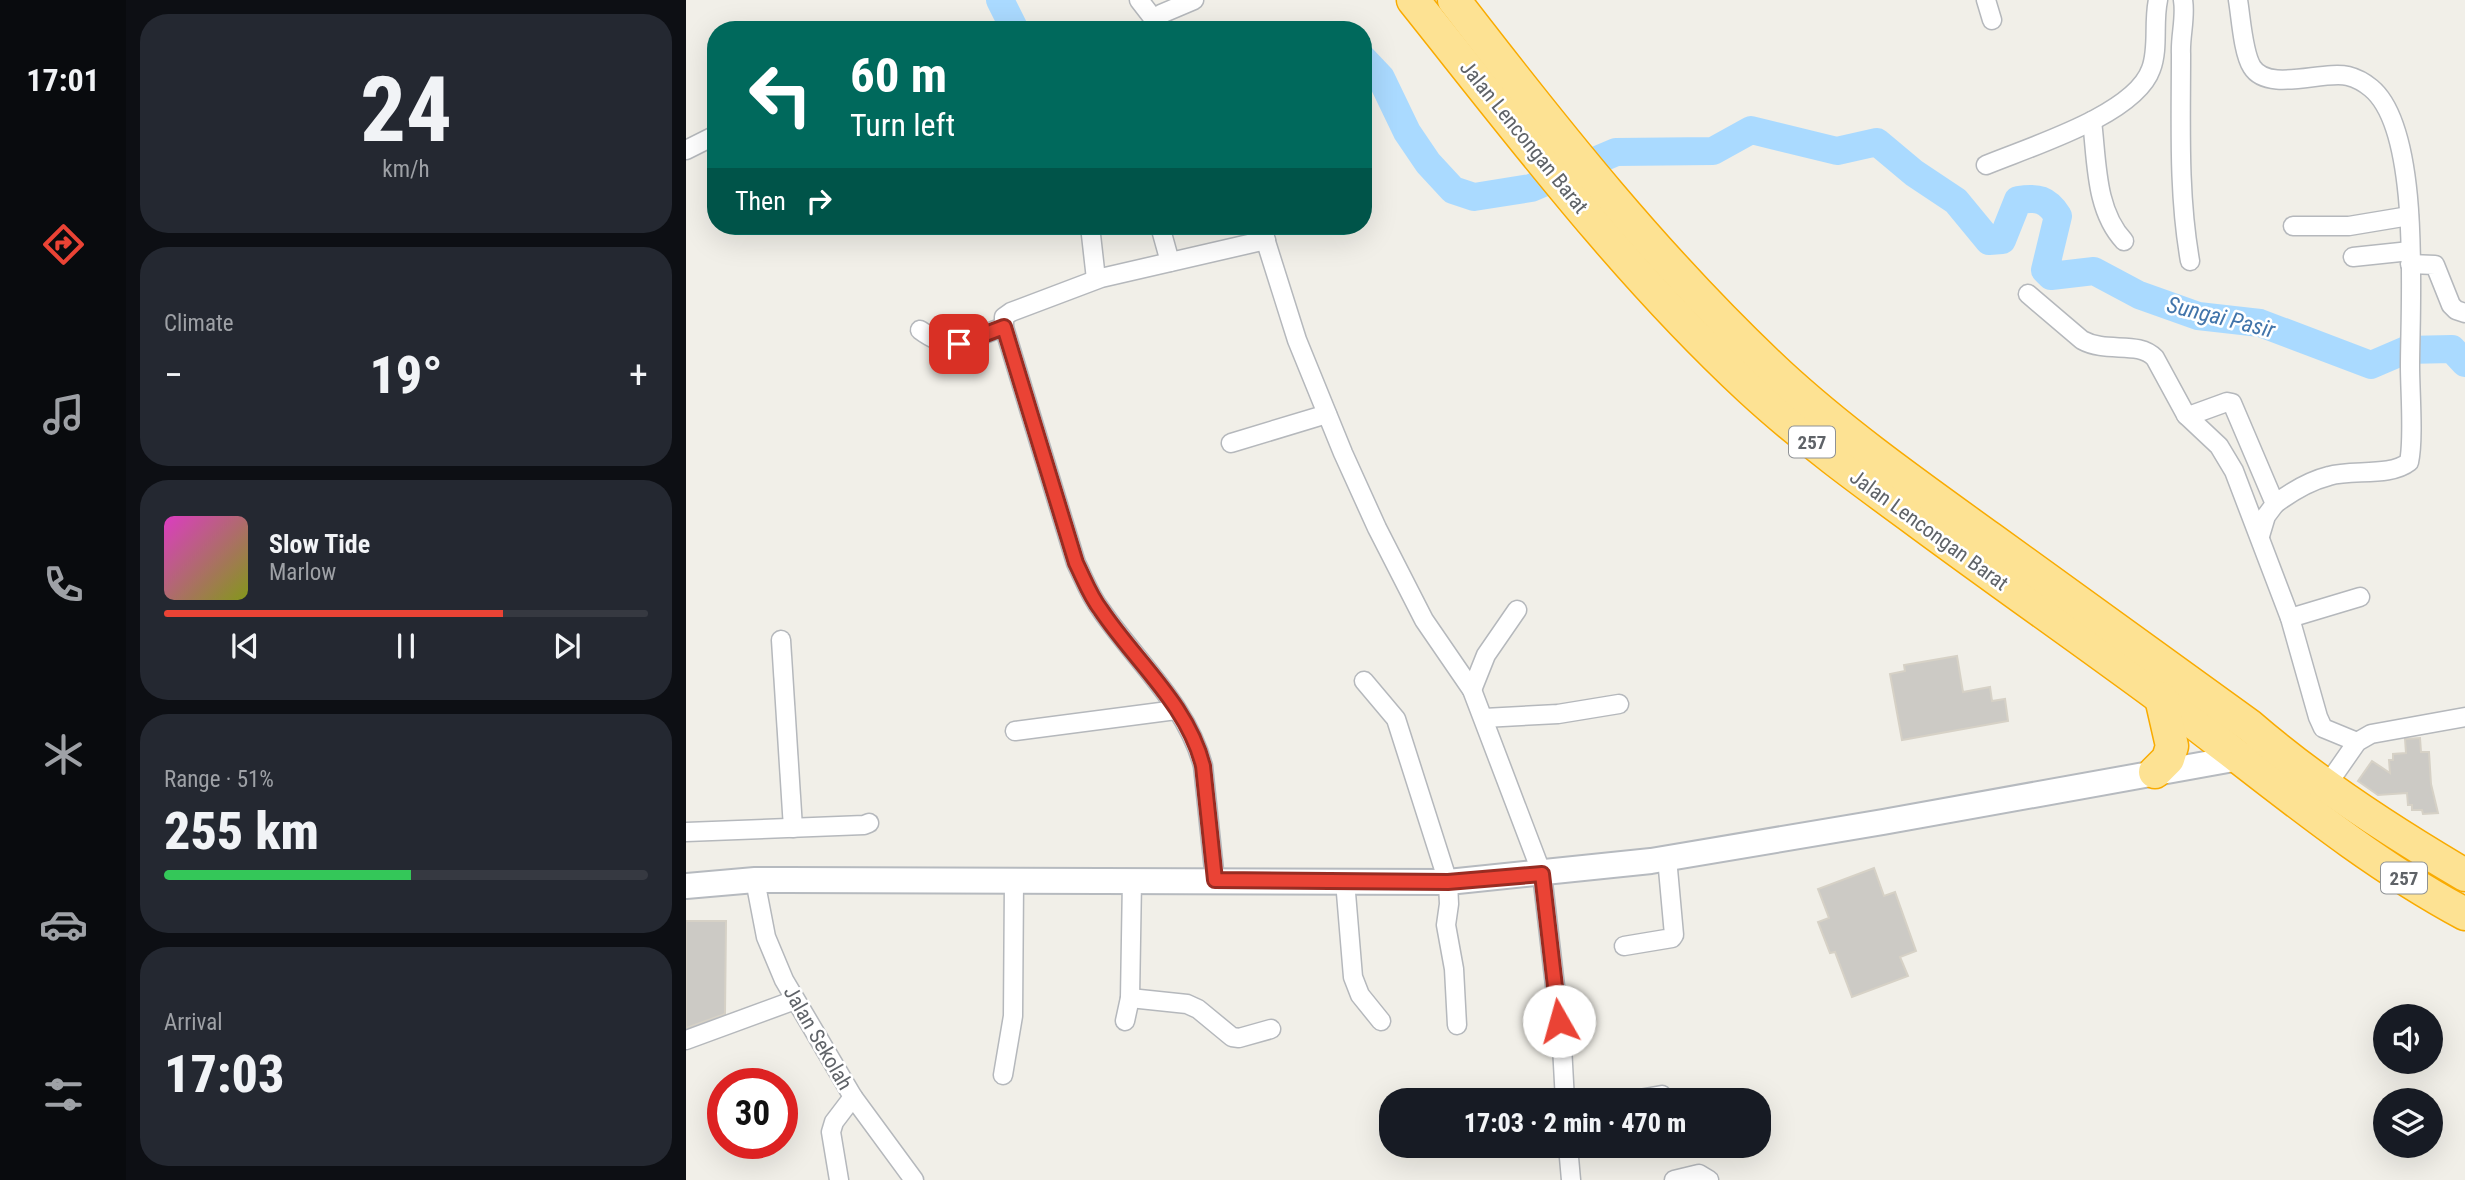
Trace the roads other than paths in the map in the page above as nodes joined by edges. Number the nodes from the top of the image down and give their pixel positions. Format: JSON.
{"nodes":[{"id":1,"x":1139,"y":0,"type":"edge"},
{"id":2,"x":1194,"y":0,"type":"edge"},
{"id":3,"x":1413,"y":0,"type":"edge"},
{"id":4,"x":1454,"y":0,"type":"edge"},
{"id":5,"x":1986,"y":0,"type":"edge"},
{"id":6,"x":2158,"y":0,"type":"edge"},
{"id":7,"x":2183,"y":0,"type":"edge"},
{"id":8,"x":2238,"y":0,"type":"edge"},
{"id":9,"x":1992,"y":20,"type":"dead end"},
{"id":10,"x":1154,"y":21,"type":"edge"},
{"id":11,"x":1159,"y":21,"type":"edge"},
{"id":12,"x":2092,"y":121,"type":"junction"},
{"id":13,"x":707,"y":140,"type":"edge"},
{"id":14,"x":686,"y":150,"type":"edge"},
{"id":15,"x":1556,"y":153,"type":"junction"},
{"id":16,"x":1986,"y":164,"type":"dead end"},
{"id":17,"x":2409,"y":216,"type":"junction"},
{"id":18,"x":2293,"y":226,"type":"dead end"},
{"id":19,"x":1091,"y":235,"type":"edge"},
{"id":20,"x":1162,"y":235,"type":"edge"},
{"id":21,"x":1258,"y":235,"type":"edge"},
{"id":22,"x":1265,"y":235,"type":"edge"},
{"id":23,"x":2124,"y":240,"type":"dead end"},
{"id":24,"x":2353,"y":257,"type":"dead end"},
{"id":25,"x":2410,"y":258,"type":"junction"},
{"id":26,"x":2190,"y":261,"type":"dead end"},
{"id":27,"x":1170,"y":262,"type":"junction"},
{"id":28,"x":1096,"y":279,"type":"junction"},
{"id":29,"x":2028,"y":294,"type":"dead end"},
{"id":30,"x":2465,"y":313,"type":"edge"},
{"id":31,"x":1004,"y":327,"type":"junction"},
{"id":32,"x":920,"y":330,"type":"dead end"},
{"id":33,"x":1327,"y":414,"type":"junction"},
{"id":34,"x":2186,"y":415,"type":"junction"},
{"id":35,"x":1231,"y":443,"type":"dead end"},
{"id":36,"x":2275,"y":504,"type":"junction"},
{"id":37,"x":2260,"y":536,"type":"junction"},
{"id":38,"x":2360,"y":597,"type":"dead end"},
{"id":39,"x":1517,"y":610,"type":"dead end"},
{"id":40,"x":2290,"y":618,"type":"junction"},
{"id":41,"x":781,"y":640,"type":"dead end"},
{"id":42,"x":1364,"y":681,"type":"dead end"},
{"id":43,"x":1472,"y":690,"type":"junction"},
{"id":44,"x":2161,"y":698,"type":"junction"},
{"id":45,"x":1619,"y":704,"type":"dead end"},
{"id":46,"x":1176,"y":710,"type":"junction"},
{"id":47,"x":2465,"y":717,"type":"edge"},
{"id":48,"x":1484,"y":718,"type":"junction"},
{"id":49,"x":1015,"y":731,"type":"dead end"},
{"id":50,"x":2357,"y":742,"type":"junction"},
{"id":51,"x":2279,"y":751,"type":"junction"},
{"id":52,"x":2240,"y":758,"type":"junction"},
{"id":53,"x":2155,"y":772,"type":"junction"},
{"id":54,"x":2327,"y":785,"type":"junction"},
{"id":55,"x":869,"y":823,"type":"dead end"},
{"id":56,"x":793,"y":828,"type":"junction"},
{"id":57,"x":686,"y":832,"type":"edge"},
{"id":58,"x":1667,"y":858,"type":"junction"},
{"id":59,"x":1542,"y":874,"type":"junction"},
{"id":60,"x":2465,"y":875,"type":"edge"},
{"id":61,"x":755,"y":880,"type":"junction"},
{"id":62,"x":1014,"y":880,"type":"junction"},
{"id":63,"x":1132,"y":880,"type":"junction"},
{"id":64,"x":1215,"y":880,"type":"junction"},
{"id":65,"x":1345,"y":881,"type":"junction"},
{"id":66,"x":1448,"y":882,"type":"junction"},
{"id":67,"x":686,"y":887,"type":"edge"},
{"id":68,"x":2465,"y":914,"type":"edge"},
{"id":69,"x":1624,"y":946,"type":"dead end"},
{"id":70,"x":1130,"y":998,"type":"junction"},
{"id":71,"x":795,"y":1000,"type":"junction"},
{"id":72,"x":1125,"y":1021,"type":"dead end"},
{"id":73,"x":1381,"y":1021,"type":"dead end"},
{"id":74,"x":1457,"y":1025,"type":"dead end"},
{"id":75,"x":1271,"y":1029,"type":"dead end"},
{"id":76,"x":686,"y":1040,"type":"edge"},
{"id":77,"x":1003,"y":1075,"type":"dead end"},
{"id":78,"x":1564,"y":1088,"type":"edge"},
{"id":79,"x":853,"y":1097,"type":"junction"},
{"id":80,"x":1570,"y":1158,"type":"edge"},
{"id":81,"x":839,"y":1180,"type":"edge"},
{"id":82,"x":914,"y":1180,"type":"edge"},
{"id":83,"x":1571,"y":1180,"type":"edge"},
{"id":84,"x":1674,"y":1180,"type":"edge"},
{"id":85,"x":1709,"y":1180,"type":"edge"}],
"edges":[{"from":1,"to":10,"type":"street"},
{"from":2,"to":11,"type":"street"},
{"from":3,"to":15,"type":"highway","name":"Jalan Lencongan Barat","number":"257"},
{"from":4,"to":15,"type":"highway","name":"Jalan Lencongan Barat","number":"257"},
{"from":5,"to":9,"type":"street"},
{"from":6,"to":12,"type":"street"},
{"from":7,"to":26,"type":"street"},
{"from":8,"to":17,"type":"street"},
{"from":12,"to":16,"type":"street"},
{"from":12,"to":23,"type":"street"},
{"from":13,"to":14,"type":"street"},
{"from":15,"to":44,"type":"highway","name":"Jalan Lencongan Barat","number":"257"},
{"from":15,"to":51,"type":"highway","name":"Jalan Lencongan Barat","number":"257"},
{"from":17,"to":18,"type":"street"},
{"from":17,"to":25,"type":"street"},
{"from":19,"to":28,"type":"street"},
{"from":20,"to":27,"type":"street"},
{"from":21,"to":27,"type":"street"},
{"from":22,"to":33,"type":"street"},
{"from":24,"to":25,"type":"street"},
{"from":25,"to":30,"type":"street"},
{"from":25,"to":36,"type":"street"},
{"from":27,"to":28,"type":"street"},
{"from":28,"to":31,"type":"street"},
{"from":29,"to":34,"type":"street"},
{"from":31,"to":32,"type":"street"},
{"from":31,"to":46,"type":"street"},
{"from":33,"to":35,"type":"street"},
{"from":33,"to":43,"type":"street"},
{"from":34,"to":36,"type":"street"},
{"from":34,"to":37,"type":"street"},
{"from":36,"to":37,"type":"street"},
{"from":37,"to":40,"type":"street"},
{"from":38,"to":40,"type":"street"},
{"from":39,"to":43,"type":"street"},
{"from":40,"to":50,"type":"street"},
{"from":41,"to":56,"type":"street"},
{"from":42,"to":66,"type":"street"},
{"from":43,"to":48,"type":"street"},
{"from":44,"to":52,"type":"highway","name":"Jalan Lencongan Barat","number":"257"},
{"from":44,"to":53,"type":"highway"},
{"from":45,"to":48,"type":"street"},
{"from":46,"to":49,"type":"street"},
{"from":46,"to":64,"type":"street"},
{"from":47,"to":50,"type":"street"},
{"from":48,"to":59,"type":"street"},
{"from":50,"to":54,"type":"street"},
{"from":51,"to":52,"type":"main road"},
{"from":51,"to":54,"type":"highway","name":"Jalan Lencongan Barat","number":"257"},
{"from":52,"to":53,"type":"main road"},
{"from":52,"to":68,"type":"highway","name":"Jalan Lencongan Barat","number":"257"},
{"from":53,"to":58,"type":"main road"},
{"from":54,"to":60,"type":"highway","name":"Jalan Lencongan Barat","number":"257"},
{"from":55,"to":56,"type":"street"},
{"from":56,"to":57,"type":"street"},
{"from":58,"to":59,"type":"main road"},
{"from":58,"to":69,"type":"street"},
{"from":59,"to":66,"type":"main road"},
{"from":59,"to":78,"type":"street"},
{"from":61,"to":62,"type":"main road"},
{"from":61,"to":67,"type":"main road"},
{"from":61,"to":71,"type":"street","name":"Jalan Sekolah"},
{"from":62,"to":63,"type":"main road"},
{"from":62,"to":77,"type":"street"},
{"from":63,"to":64,"type":"main road"},
{"from":63,"to":70,"type":"street"},
{"from":64,"to":65,"type":"main road"},
{"from":65,"to":66,"type":"main road"},
{"from":65,"to":73,"type":"street"},
{"from":66,"to":74,"type":"street"},
{"from":70,"to":72,"type":"street"},
{"from":70,"to":75,"type":"street"},
{"from":71,"to":76,"type":"street"},
{"from":71,"to":79,"type":"street","name":"Jalan Sekolah"},
{"from":79,"to":81,"type":"street"},
{"from":79,"to":82,"type":"street","name":"Jalan Sekolah"},
{"from":80,"to":83,"type":"street"},
{"from":84,"to":85,"type":"street"}]}
